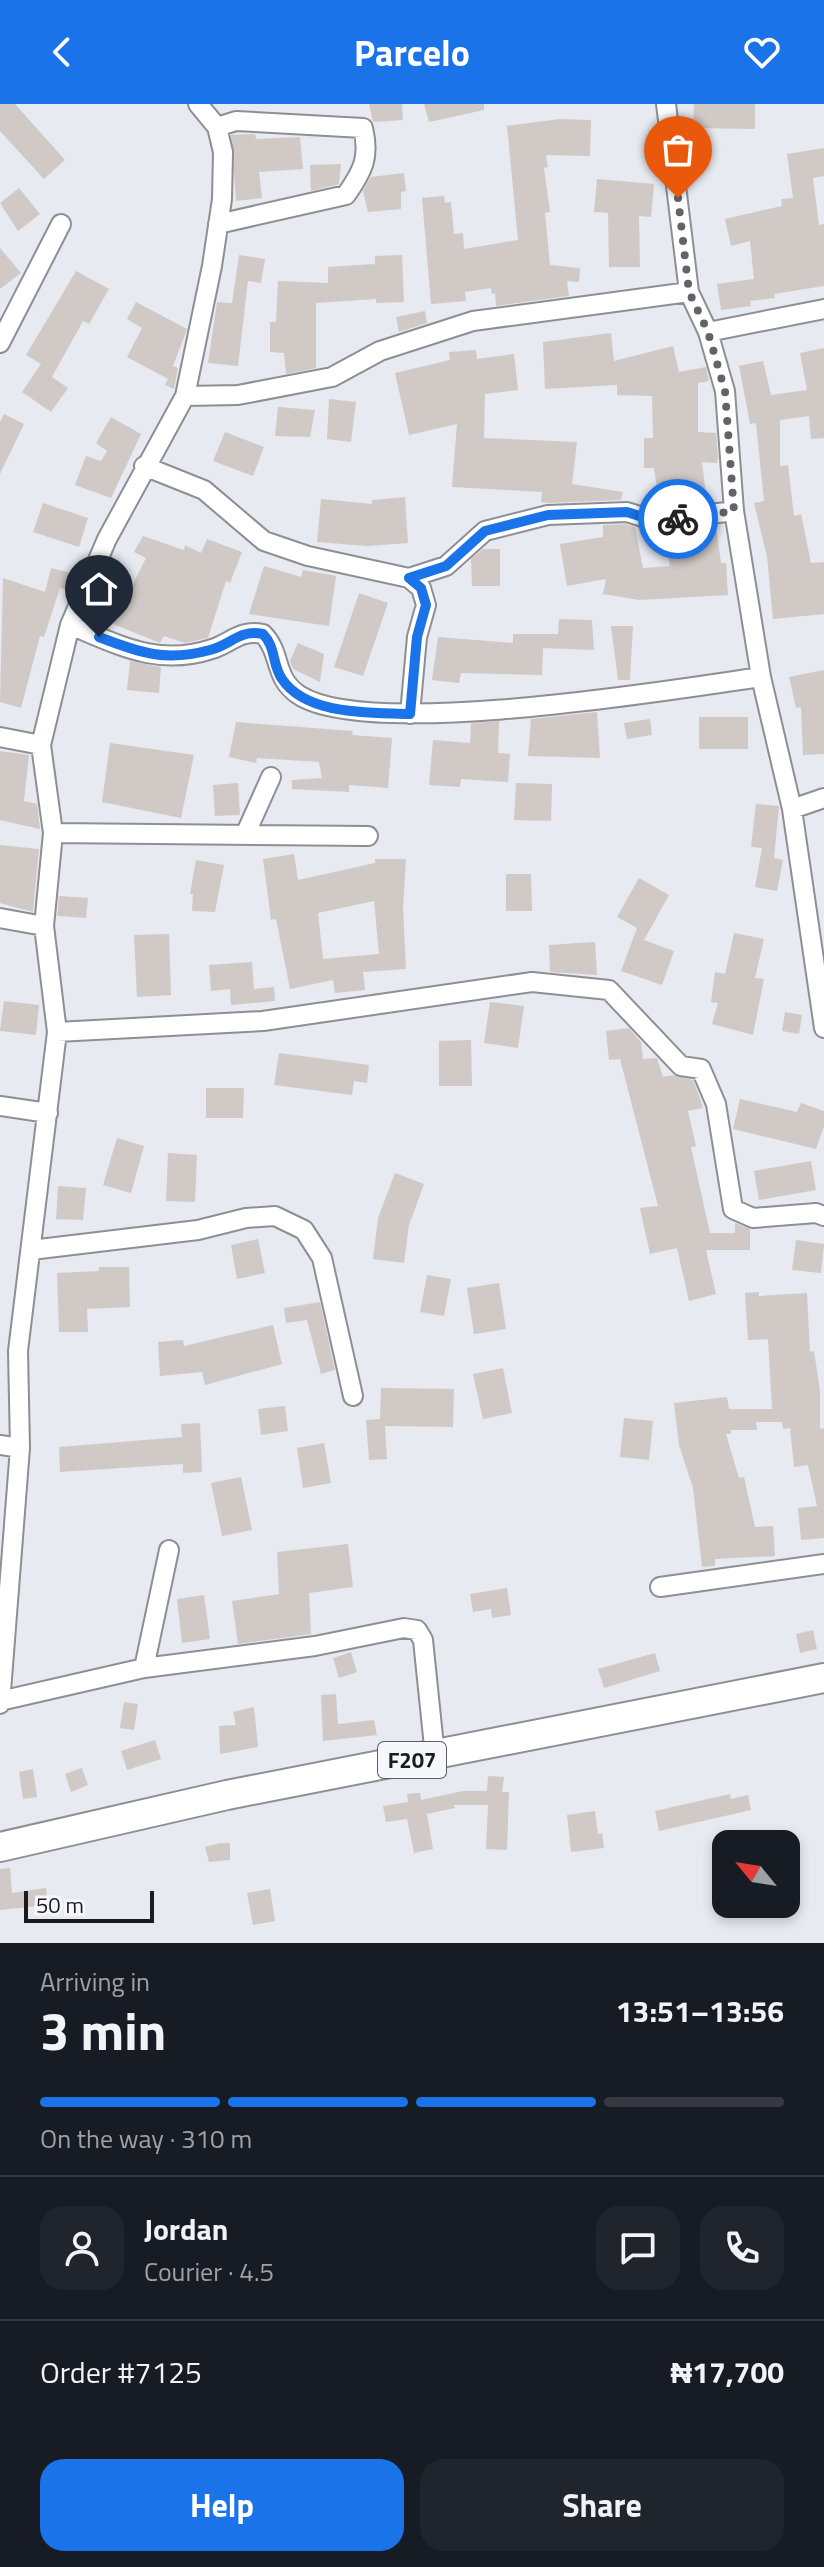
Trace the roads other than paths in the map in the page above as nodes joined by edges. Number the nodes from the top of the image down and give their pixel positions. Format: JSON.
{"nodes":[{"id":1,"x":666,"y":104,"type":"edge"},
{"id":2,"x":201,"y":106,"type":"edge"},
{"id":3,"x":217,"y":127,"type":"junction"},
{"id":4,"x":61,"y":224,"type":"dead end"},
{"id":5,"x":218,"y":224,"type":"junction"},
{"id":6,"x":689,"y":292,"type":"junction"},
{"id":7,"x":824,"y":309,"type":"edge"},
{"id":8,"x":708,"y":332,"type":"junction"},
{"id":9,"x":0,"y":343,"type":"edge"},
{"id":10,"x":185,"y":396,"type":"junction"},
{"id":11,"x":144,"y":466,"type":"junction"},
{"id":12,"x":734,"y":511,"type":"junction"},
{"id":13,"x":409,"y":578,"type":"junction"},
{"id":14,"x":70,"y":625,"type":"junction"},
{"id":15,"x":761,"y":677,"type":"junction"},
{"id":16,"x":410,"y":714,"type":"junction"},
{"id":17,"x":0,"y":737,"type":"edge"},
{"id":18,"x":41,"y":745,"type":"junction"},
{"id":19,"x":271,"y":777,"type":"dead end"},
{"id":20,"x":824,"y":798,"type":"edge"},
{"id":21,"x":792,"y":809,"type":"junction"},
{"id":22,"x":53,"y":833,"type":"junction"},
{"id":23,"x":245,"y":835,"type":"junction"},
{"id":24,"x":368,"y":836,"type":"dead end"},
{"id":25,"x":0,"y":918,"type":"edge"},
{"id":26,"x":44,"y":926,"type":"junction"},
{"id":27,"x":824,"y":1028,"type":"edge"},
{"id":28,"x":57,"y":1032,"type":"junction"},
{"id":29,"x":0,"y":1106,"type":"edge"},
{"id":30,"x":48,"y":1113,"type":"junction"},
{"id":31,"x":824,"y":1216,"type":"edge"},
{"id":32,"x":31,"y":1250,"type":"junction"},
{"id":33,"x":353,"y":1396,"type":"dead end"},
{"id":34,"x":0,"y":1445,"type":"edge"},
{"id":35,"x":20,"y":1448,"type":"junction"},
{"id":36,"x":169,"y":1550,"type":"dead end"},
{"id":37,"x":824,"y":1564,"type":"edge"},
{"id":38,"x":660,"y":1587,"type":"dead end"},
{"id":39,"x":144,"y":1668,"type":"junction"},
{"id":40,"x":824,"y":1678,"type":"edge"},
{"id":41,"x":1,"y":1702,"type":"edge"},
{"id":42,"x":435,"y":1756,"type":"junction"},
{"id":43,"x":0,"y":1847,"type":"edge"}],
"edges":[{"from":1,"to":6,"type":"street"},
{"from":2,"to":3,"type":"street"},
{"from":3,"to":5,"type":"street"},
{"from":3,"to":5,"type":"street"},
{"from":4,"to":9,"type":"street"},
{"from":5,"to":10,"type":"street"},
{"from":6,"to":8,"type":"street"},
{"from":6,"to":10,"type":"street"},
{"from":7,"to":8,"type":"street"},
{"from":8,"to":12,"type":"street"},
{"from":10,"to":11,"type":"street"},
{"from":11,"to":13,"type":"street"},
{"from":11,"to":14,"type":"street"},
{"from":12,"to":13,"type":"street"},
{"from":12,"to":15,"type":"street"},
{"from":13,"to":16,"type":"street"},
{"from":14,"to":16,"type":"street"},
{"from":14,"to":18,"type":"street"},
{"from":15,"to":16,"type":"street"},
{"from":15,"to":21,"type":"street"},
{"from":17,"to":18,"type":"street"},
{"from":18,"to":22,"type":"street"},
{"from":19,"to":23,"type":"street"},
{"from":20,"to":21,"type":"street"},
{"from":21,"to":27,"type":"street"},
{"from":22,"to":23,"type":"street"},
{"from":22,"to":26,"type":"street"},
{"from":23,"to":24,"type":"street"},
{"from":25,"to":26,"type":"street"},
{"from":26,"to":28,"type":"street"},
{"from":28,"to":30,"type":"street"},
{"from":28,"to":31,"type":"street"},
{"from":29,"to":30,"type":"street"},
{"from":30,"to":32,"type":"street"},
{"from":32,"to":33,"type":"street"},
{"from":32,"to":35,"type":"street"},
{"from":34,"to":35,"type":"street"},
{"from":35,"to":41,"type":"street"},
{"from":36,"to":39,"type":"street"},
{"from":37,"to":38,"type":"street"},
{"from":39,"to":41,"type":"street"},
{"from":39,"to":42,"type":"street"},
{"from":40,"to":42,"type":"main road","number":"F207"},
{"from":42,"to":43,"type":"main road","number":"F207"}]}
